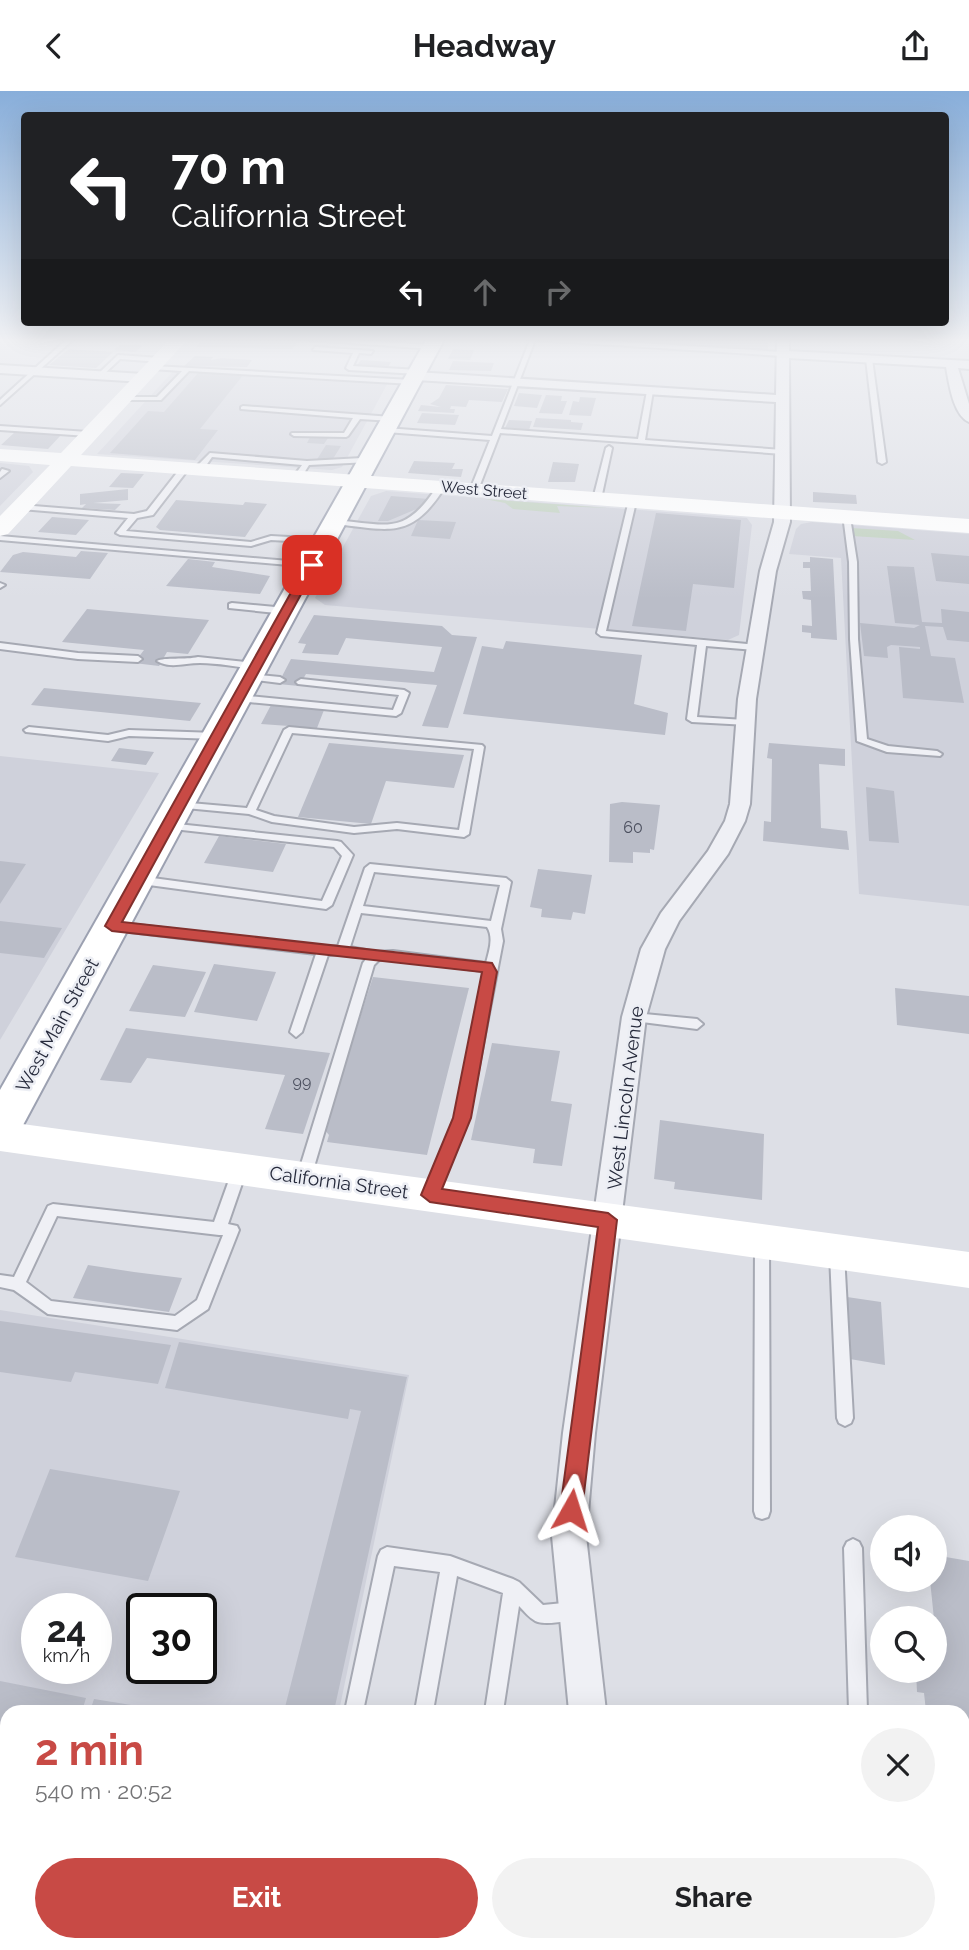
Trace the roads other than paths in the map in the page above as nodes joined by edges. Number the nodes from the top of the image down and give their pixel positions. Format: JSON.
{"nodes":[{"id":1,"x":389,"y":424,"type":"edge"},
{"id":2,"x":97,"y":425,"type":"edge"},
{"id":3,"x":352,"y":425,"type":"edge"},
{"id":4,"x":397,"y":425,"type":"edge"},
{"id":5,"x":501,"y":425,"type":"edge"},
{"id":6,"x":643,"y":425,"type":"edge"},
{"id":7,"x":783,"y":425,"type":"edge"},
{"id":8,"x":877,"y":425,"type":"edge"},
{"id":9,"x":0,"y":428,"type":"edge"},
{"id":10,"x":88,"y":434,"type":"junction"},
{"id":11,"x":294,"y":434,"type":"dead end"},
{"id":12,"x":497,"y":434,"type":"junction"},
{"id":13,"x":640,"y":442,"type":"junction"},
{"id":14,"x":610,"y":449,"type":"dead end"},
{"id":15,"x":783,"y":452,"type":"junction"},
{"id":16,"x":65,"y":459,"type":"junction"},
{"id":17,"x":882,"y":462,"type":"dead end"},
{"id":18,"x":2,"y":468,"type":"edge"},
{"id":19,"x":193,"y":468,"type":"junction"},
{"id":20,"x":364,"y":470,"type":"junction"},
{"id":21,"x":441,"y":487,"type":"junction"},
{"id":22,"x":474,"y":490,"type":"junction"},
{"id":23,"x":597,"y":499,"type":"junction"},
{"id":24,"x":632,"y":502,"type":"junction"},
{"id":25,"x":21,"y":507,"type":"junction"},
{"id":26,"x":782,"y":512,"type":"junction"},
{"id":27,"x":134,"y":516,"type":"junction"},
{"id":28,"x":846,"y":517,"type":"junction"},
{"id":29,"x":969,"y":526,"type":"edge"},
{"id":30,"x":0,"y":529,"type":"edge"},
{"id":31,"x":330,"y":532,"type":"junction"},
{"id":32,"x":0,"y":538,"type":"edge"},
{"id":33,"x":312,"y":565,"type":"junction"},
{"id":34,"x":232,"y":606,"type":"dead end"},
{"id":35,"x":286,"y":611,"type":"junction"},
{"id":36,"x":702,"y":642,"type":"junction"},
{"id":37,"x":0,"y":646,"type":"edge"},
{"id":38,"x":755,"y":647,"type":"junction"},
{"id":39,"x":138,"y":659,"type":"dead end"},
{"id":40,"x":161,"y":661,"type":"dead end"},
{"id":41,"x":256,"y":680,"type":"junction"},
{"id":42,"x":301,"y":682,"type":"dead end"},
{"id":43,"x":745,"y":723,"type":"junction"},
{"id":44,"x":29,"y":730,"type":"dead end"},
{"id":45,"x":216,"y":736,"type":"junction"},
{"id":46,"x":937,"y":754,"type":"dead end"},
{"id":47,"x":250,"y":810,"type":"junction"},
{"id":48,"x":173,"y":815,"type":"junction"},
{"id":49,"x":138,"y":880,"type":"junction"},
{"id":50,"x":357,"y":909,"type":"junction"},
{"id":51,"x":112,"y":926,"type":"junction"},
{"id":52,"x":495,"y":929,"type":"junction"},
{"id":53,"x":343,"y":950,"type":"junction"},
{"id":54,"x":323,"y":951,"type":"junction"},
{"id":55,"x":376,"y":956,"type":"junction"},
{"id":56,"x":490,"y":972,"type":"junction"},
{"id":57,"x":634,"y":1017,"type":"junction"},
{"id":58,"x":697,"y":1024,"type":"dead end"},
{"id":59,"x":296,"y":1032,"type":"dead end"},
{"id":60,"x":0,"y":1128,"type":"edge"},
{"id":61,"x":0,"y":1136,"type":"edge"},
{"id":62,"x":240,"y":1169,"type":"junction"},
{"id":63,"x":304,"y":1178,"type":"junction"},
{"id":64,"x":430,"y":1195,"type":"junction"},
{"id":65,"x":608,"y":1220,"type":"junction"},
{"id":66,"x":219,"y":1229,"type":"junction"},
{"id":67,"x":762,"y":1240,"type":"junction"},
{"id":68,"x":837,"y":1251,"type":"junction"},
{"id":69,"x":220,"y":1261,"type":"joint"},
{"id":70,"x":969,"y":1270,"type":"edge"},
{"id":71,"x":0,"y":1281,"type":"edge"},
{"id":72,"x":18,"y":1284,"type":"junction"},
{"id":73,"x":845,"y":1418,"type":"dead end"},
{"id":74,"x":762,"y":1511,"type":"dead end"},
{"id":75,"x":853,"y":1548,"type":"dead end"},
{"id":76,"x":450,"y":1565,"type":"junction"},
{"id":77,"x":513,"y":1588,"type":"junction"},
{"id":78,"x":574,"y":1611,"type":"junction"},
{"id":79,"x":355,"y":1705,"type":"edge"},
{"id":80,"x":425,"y":1705,"type":"edge"},
{"id":81,"x":495,"y":1705,"type":"edge"},
{"id":82,"x":586,"y":1705,"type":"edge"},
{"id":83,"x":858,"y":1705,"type":"edge"}],
"edges":[{"from":1,"to":20,"type":"main road","name":"West Main Street"},
{"from":2,"to":10,"type":"street"},
{"from":3,"to":11,"type":"lane"},
{"from":4,"to":12,"type":"lane"},
{"from":5,"to":12,"type":"lane"},
{"from":6,"to":13,"type":"lane"},
{"from":7,"to":15,"type":"street","name":"West Lincoln Avenue"},
{"from":8,"to":17,"type":"lane"},
{"from":9,"to":10,"type":"lane"},
{"from":10,"to":16,"type":"street"},
{"from":12,"to":13,"type":"lane"},
{"from":12,"to":22,"type":"lane"},
{"from":13,"to":15,"type":"lane"},
{"from":14,"to":23,"type":"lane"},
{"from":15,"to":26,"type":"street","name":"West Lincoln Avenue"},
{"from":16,"to":18,"type":"street","name":"West Street"},
{"from":16,"to":19,"type":"street","name":"West Street"},
{"from":16,"to":25,"type":"street"},
{"from":19,"to":20,"type":"street","name":"West Street"},
{"from":19,"to":27,"type":"lane"},
{"from":20,"to":21,"type":"street","name":"West Street"},
{"from":20,"to":31,"type":"main road","name":"West Main Street"},
{"from":21,"to":22,"type":"street","name":"West Street"},
{"from":21,"to":31,"type":"lane"},
{"from":22,"to":23,"type":"street","name":"West Street"},
{"from":23,"to":24,"type":"street","name":"West Street"},
{"from":24,"to":26,"type":"street","name":"West Street"},
{"from":24,"to":36,"type":"lane"},
{"from":25,"to":27,"type":"lane"},
{"from":25,"to":30,"type":"street"},
{"from":26,"to":28,"type":"street","name":"West Street"},
{"from":26,"to":38,"type":"street","name":"West Lincoln Avenue"},
{"from":27,"to":31,"type":"lane"},
{"from":28,"to":29,"type":"street","name":"West Street"},
{"from":28,"to":46,"type":"lane"},
{"from":31,"to":33,"type":"main road","name":"West Main Street"},
{"from":32,"to":33,"type":"lane"},
{"from":33,"to":35,"type":"main road","name":"West Main Street"},
{"from":34,"to":35,"type":"lane"},
{"from":35,"to":41,"type":"main road","name":"West Main Street"},
{"from":36,"to":38,"type":"lane"},
{"from":36,"to":43,"type":"lane"},
{"from":37,"to":39,"type":"lane"},
{"from":38,"to":43,"type":"street","name":"West Lincoln Avenue"},
{"from":40,"to":41,"type":"lane"},
{"from":41,"to":42,"type":"lane"},
{"from":41,"to":45,"type":"main road","name":"West Main Street"},
{"from":43,"to":57,"type":"street","name":"West Lincoln Avenue"},
{"from":44,"to":45,"type":"lane"},
{"from":45,"to":48,"type":"main road","name":"West Main Street"},
{"from":47,"to":47,"type":"lane"},
{"from":47,"to":48,"type":"lane"},
{"from":48,"to":49,"type":"main road","name":"West Main Street"},
{"from":48,"to":49,"type":"lane"},
{"from":49,"to":51,"type":"main road","name":"West Main Street"},
{"from":50,"to":52,"type":"lane"},
{"from":50,"to":52,"type":"lane"},
{"from":50,"to":53,"type":"lane"},
{"from":51,"to":54,"type":"lane"},
{"from":51,"to":60,"type":"main road","name":"West Main Street"},
{"from":52,"to":56,"type":"lane"},
{"from":53,"to":54,"type":"lane"},
{"from":53,"to":55,"type":"lane"},
{"from":54,"to":59,"type":"lane"},
{"from":55,"to":56,"type":"lane"},
{"from":55,"to":63,"type":"lane"},
{"from":56,"to":64,"type":"lane"},
{"from":57,"to":58,"type":"lane"},
{"from":57,"to":65,"type":"street","name":"West Lincoln Avenue"},
{"from":61,"to":62,"type":"street","name":"California Street"},
{"from":62,"to":63,"type":"street","name":"California Street"},
{"from":62,"to":66,"type":"lane"},
{"from":63,"to":64,"type":"street","name":"California Street"},
{"from":64,"to":65,"type":"street","name":"California Street"},
{"from":65,"to":67,"type":"street","name":"California Street"},
{"from":65,"to":78,"type":"street","name":"West Lincoln Avenue"},
{"from":66,"to":69,"type":"lane"},
{"from":66,"to":72,"type":"lane"},
{"from":67,"to":68,"type":"street","name":"California Street"},
{"from":67,"to":74,"type":"lane"},
{"from":68,"to":70,"type":"street","name":"California Street"},
{"from":68,"to":73,"type":"lane"},
{"from":69,"to":72,"type":"lane"},
{"from":71,"to":72,"type":"lane"},
{"from":75,"to":83,"type":"lane"},
{"from":76,"to":77,"type":"lane"},
{"from":76,"to":79,"type":"lane"},
{"from":76,"to":80,"type":"lane"},
{"from":77,"to":78,"type":"lane"},
{"from":77,"to":81,"type":"lane"},
{"from":78,"to":82,"type":"street","name":"West Lincoln Avenue"}]}
